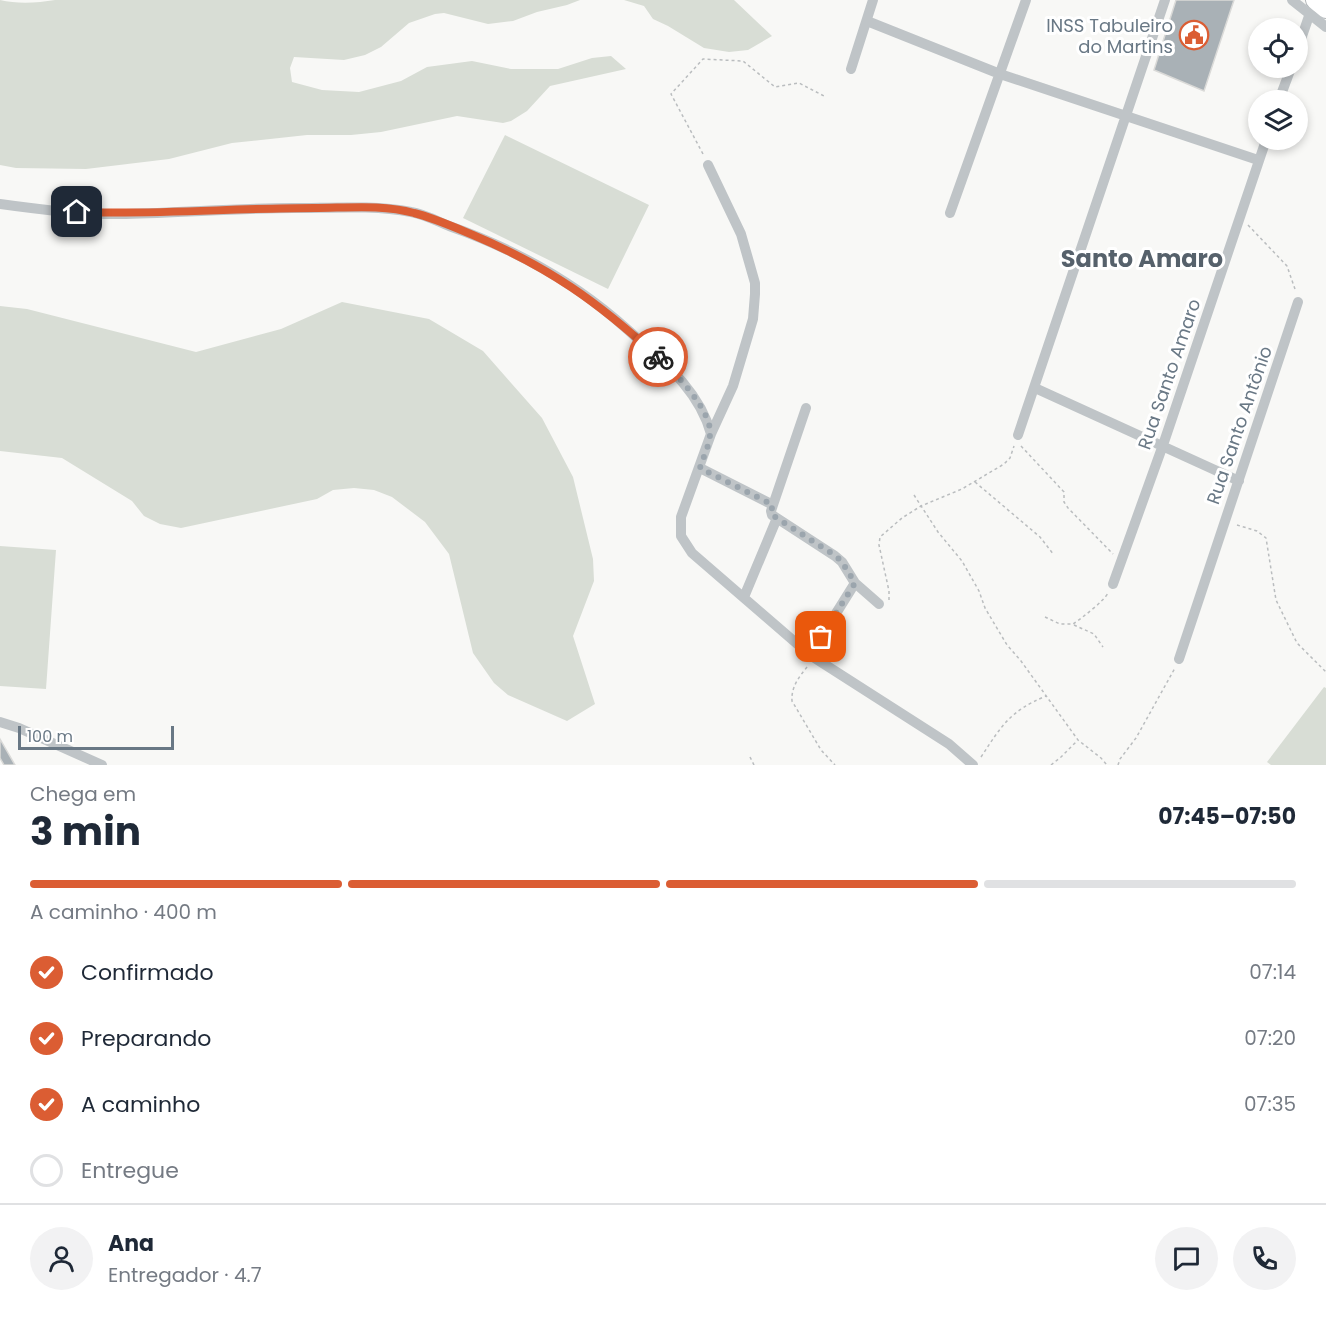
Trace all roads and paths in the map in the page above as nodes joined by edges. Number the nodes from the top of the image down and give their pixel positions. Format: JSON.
{"nodes":[{"id":1,"x":873,"y":0,"type":"edge"},
{"id":2,"x":1026,"y":0,"type":"edge"},
{"id":3,"x":1165,"y":0,"type":"edge"},
{"id":4,"x":1292,"y":0,"type":"edge"},
{"id":5,"x":1317,"y":8,"type":"edge"},
{"id":6,"x":867,"y":21,"type":"junction"},
{"id":7,"x":1308,"y":27,"type":"edge"},
{"id":8,"x":1326,"y":27,"type":"edge"},
{"id":9,"x":851,"y":69,"type":"dead end"},
{"id":10,"x":1000,"y":74,"type":"junction"},
{"id":11,"x":824,"y":96,"type":"dead end"},
{"id":12,"x":1126,"y":117,"type":"junction"},
{"id":13,"x":1262,"y":150,"type":"edge"},
{"id":14,"x":1258,"y":160,"type":"junction"},
{"id":15,"x":708,"y":165,"type":"joint"},
{"id":16,"x":0,"y":204,"type":"edge"},
{"id":17,"x":950,"y":213,"type":"dead end"},
{"id":18,"x":1240,"y":216,"type":"junction"},
{"id":19,"x":1298,"y":302,"type":"joint"},
{"id":20,"x":1035,"y":388,"type":"junction"},
{"id":21,"x":806,"y":408,"type":"dead end"},
{"id":22,"x":711,"y":434,"type":"junction"},
{"id":23,"x":1018,"y":435,"type":"dead end"},
{"id":24,"x":1163,"y":445,"type":"junction"},
{"id":25,"x":700,"y":468,"type":"junction"},
{"id":26,"x":1239,"y":481,"type":"junction"},
{"id":27,"x":975,"y":482,"type":"junction"},
{"id":28,"x":914,"y":495,"type":"dead end"},
{"id":29,"x":773,"y":505,"type":"junction"},
{"id":30,"x":921,"y":506,"type":"junction"},
{"id":31,"x":777,"y":518,"type":"junction"},
{"id":32,"x":1224,"y":523,"type":"junction"},
{"id":33,"x":1054,"y":555,"type":"dead end"},
{"id":34,"x":1121,"y":562,"type":"junction"},
{"id":35,"x":855,"y":583,"type":"junction"},
{"id":36,"x":1113,"y":584,"type":"joint"},
{"id":37,"x":744,"y":597,"type":"junction"},
{"id":38,"x":879,"y":604,"type":"joint"},
{"id":39,"x":1045,"y":617,"type":"dead end"},
{"id":40,"x":1073,"y":624,"type":"junction"},
{"id":41,"x":1103,"y":647,"type":"dead end"},
{"id":42,"x":812,"y":656,"type":"junction"},
{"id":43,"x":1179,"y":658,"type":"joint"},
{"id":44,"x":1326,"y":672,"type":"edge"},
{"id":45,"x":1046,"y":696,"type":"junction"},
{"id":46,"x":0,"y":722,"type":"edge"},
{"id":47,"x":1078,"y":740,"type":"junction"},
{"id":48,"x":750,"y":757,"type":"dead end"},
{"id":49,"x":981,"y":757,"type":"dead end"},
{"id":50,"x":102,"y":765,"type":"edge"},
{"id":51,"x":754,"y":765,"type":"edge"},
{"id":52,"x":835,"y":765,"type":"edge"},
{"id":53,"x":973,"y":765,"type":"edge"},
{"id":54,"x":1051,"y":765,"type":"edge"},
{"id":55,"x":1107,"y":765,"type":"edge"},
{"id":56,"x":1118,"y":765,"type":"edge"}],
"edges":[{"from":1,"to":6,"type":"street"},
{"from":2,"to":10,"type":"street"},
{"from":3,"to":12,"type":"street"},
{"from":4,"to":5,"type":"street"},
{"from":5,"to":7,"type":"street"},
{"from":5,"to":8,"type":"street"},
{"from":6,"to":9,"type":"street"},
{"from":6,"to":10,"type":"street"},
{"from":10,"to":12,"type":"street"},
{"from":10,"to":17,"type":"street"},
{"from":11,"to":15,"type":"path"},
{"from":12,"to":14,"type":"street"},
{"from":12,"to":20,"type":"street"},
{"from":13,"to":14,"type":"street","name":"Rua Santo Amaro"},
{"from":14,"to":18,"type":"street","name":"Rua Santo Amaro"},
{"from":15,"to":22,"type":"street"},
{"from":16,"to":22,"type":"street"},
{"from":18,"to":19,"type":"path"},
{"from":18,"to":24,"type":"street","name":"Rua Santo Amaro"},
{"from":19,"to":26,"type":"street","name":"Rua Santo Antônio"},
{"from":20,"to":23,"type":"street"},
{"from":20,"to":24,"type":"street"},
{"from":21,"to":29,"type":"street"},
{"from":22,"to":25,"type":"street"},
{"from":24,"to":26,"type":"street"},
{"from":24,"to":34,"type":"street","name":"Rua Santo Amaro"},
{"from":25,"to":29,"type":"street"},
{"from":25,"to":37,"type":"street"},
{"from":26,"to":32,"type":"street","name":"Rua Santo Antônio"},
{"from":27,"to":30,"type":"path"},
{"from":27,"to":33,"type":"path"},
{"from":27,"to":34,"type":"path"},
{"from":28,"to":30,"type":"path"},
{"from":29,"to":31,"type":"street"},
{"from":30,"to":38,"type":"path"},
{"from":30,"to":45,"type":"path"},
{"from":31,"to":35,"type":"street"},
{"from":31,"to":37,"type":"street"},
{"from":32,"to":43,"type":"street","name":"Rua Santo Antônio"},
{"from":32,"to":44,"type":"path"},
{"from":34,"to":36,"type":"street","name":"Rua Santo Amaro"},
{"from":35,"to":38,"type":"street"},
{"from":35,"to":42,"type":"street"},
{"from":36,"to":40,"type":"path"},
{"from":37,"to":42,"type":"street"},
{"from":39,"to":40,"type":"path"},
{"from":40,"to":41,"type":"path"},
{"from":42,"to":52,"type":"path"},
{"from":42,"to":53,"type":"street"},
{"from":43,"to":56,"type":"path"},
{"from":45,"to":47,"type":"path"},
{"from":45,"to":49,"type":"path"},
{"from":46,"to":50,"type":"street"},
{"from":47,"to":54,"type":"path"},
{"from":47,"to":55,"type":"path"},
{"from":48,"to":51,"type":"path"}]}
